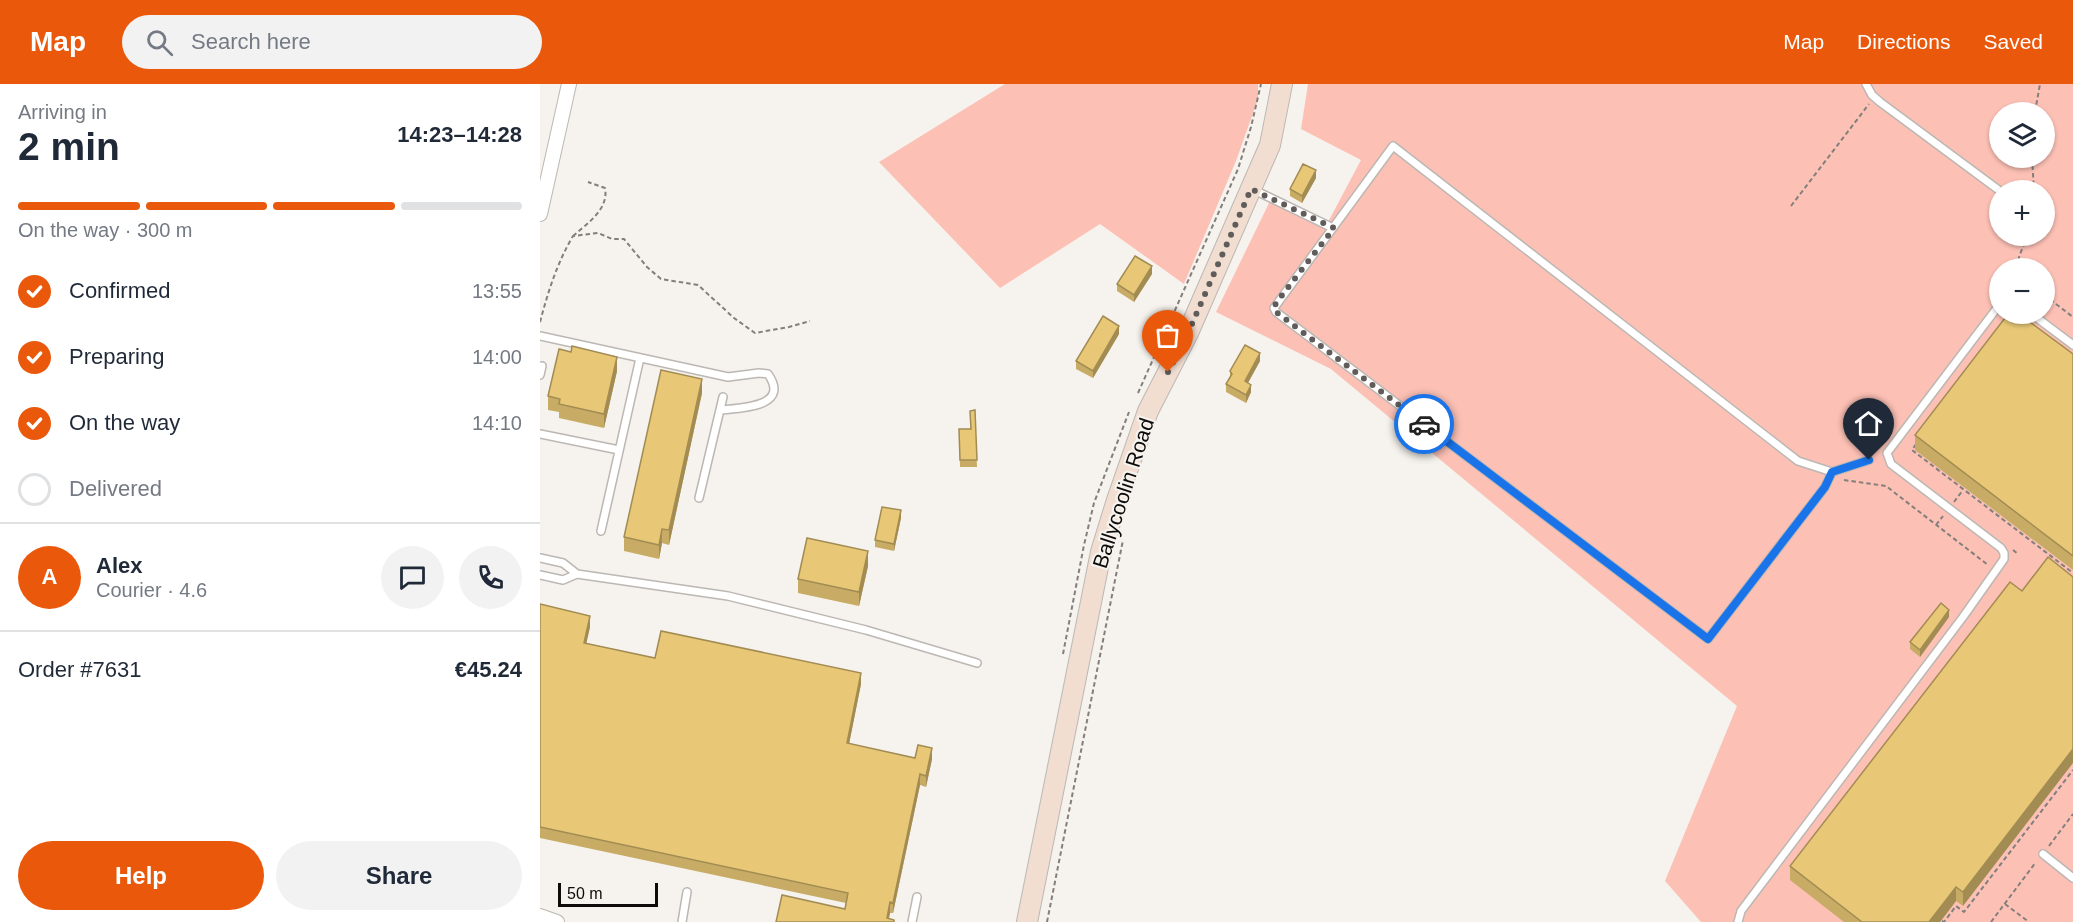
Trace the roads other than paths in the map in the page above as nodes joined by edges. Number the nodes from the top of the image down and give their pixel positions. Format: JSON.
{"nodes":[{"id":1,"x":569,"y":84,"type":"edge"},
{"id":2,"x":1282,"y":84,"type":"edge"},
{"id":3,"x":1866,"y":84,"type":"edge"},
{"id":4,"x":1989,"y":183,"type":"edge"},
{"id":5,"x":1251,"y":189,"type":"junction"},
{"id":6,"x":540,"y":214,"type":"edge"},
{"id":7,"x":1334,"y":228,"type":"junction"},
{"id":8,"x":1989,"y":319,"type":"edge"},
{"id":9,"x":2045,"y":324,"type":"edge"},
{"id":10,"x":540,"y":336,"type":"edge"},
{"id":11,"x":2073,"y":345,"type":"edge"},
{"id":12,"x":640,"y":358,"type":"junction"},
{"id":13,"x":542,"y":366,"type":"dead end"},
{"id":14,"x":540,"y":375,"type":"edge"},
{"id":15,"x":723,"y":397,"type":"dead end"},
{"id":16,"x":721,"y":410,"type":"junction"},
{"id":17,"x":540,"y":435,"type":"edge"},
{"id":18,"x":619,"y":450,"type":"junction"},
{"id":19,"x":1869,"y":460,"type":"dead end"},
{"id":20,"x":1832,"y":472,"type":"junction"},
{"id":21,"x":699,"y":498,"type":"dead end"},
{"id":22,"x":601,"y":531,"type":"dead end"},
{"id":23,"x":540,"y":558,"type":"edge"},
{"id":24,"x":577,"y":574,"type":"junction"},
{"id":25,"x":540,"y":575,"type":"edge"},
{"id":26,"x":977,"y":663,"type":"dead end"},
{"id":27,"x":2043,"y":854,"type":"road end"},
{"id":28,"x":2073,"y":878,"type":"edge"},
{"id":29,"x":687,"y":892,"type":"dead end"},
{"id":30,"x":917,"y":897,"type":"dead end"},
{"id":31,"x":540,"y":916,"type":"edge"},
{"id":32,"x":557,"y":922,"type":"edge"},
{"id":33,"x":682,"y":922,"type":"edge"},
{"id":34,"x":912,"y":922,"type":"edge"},
{"id":35,"x":1027,"y":922,"type":"edge"},
{"id":36,"x":1738,"y":922,"type":"edge"}],
"edges":[{"from":1,"to":6,"type":"street"},
{"from":2,"to":5,"type":"street","name":"Ballycoolin Road"},
{"from":3,"to":4,"type":"lane"},
{"from":5,"to":7,"type":"lane"},
{"from":5,"to":35,"type":"street","name":"Ballycoolin Road"},
{"from":7,"to":20,"type":"lane"},
{"from":7,"to":20,"type":"lane"},
{"from":8,"to":36,"type":"lane"},
{"from":9,"to":11,"type":"lane"},
{"from":10,"to":12,"type":"lane"},
{"from":12,"to":16,"type":"lane"},
{"from":12,"to":18,"type":"lane"},
{"from":13,"to":14,"type":"lane"},
{"from":15,"to":16,"type":"lane"},
{"from":16,"to":21,"type":"lane"},
{"from":17,"to":18,"type":"lane"},
{"from":18,"to":22,"type":"lane"},
{"from":19,"to":20,"type":"lane"},
{"from":23,"to":24,"type":"lane"},
{"from":24,"to":25,"type":"lane"},
{"from":24,"to":26,"type":"lane"},
{"from":27,"to":28,"type":"lane"},
{"from":29,"to":33,"type":"lane"},
{"from":30,"to":34,"type":"lane"},
{"from":31,"to":32,"type":"street"}]}
